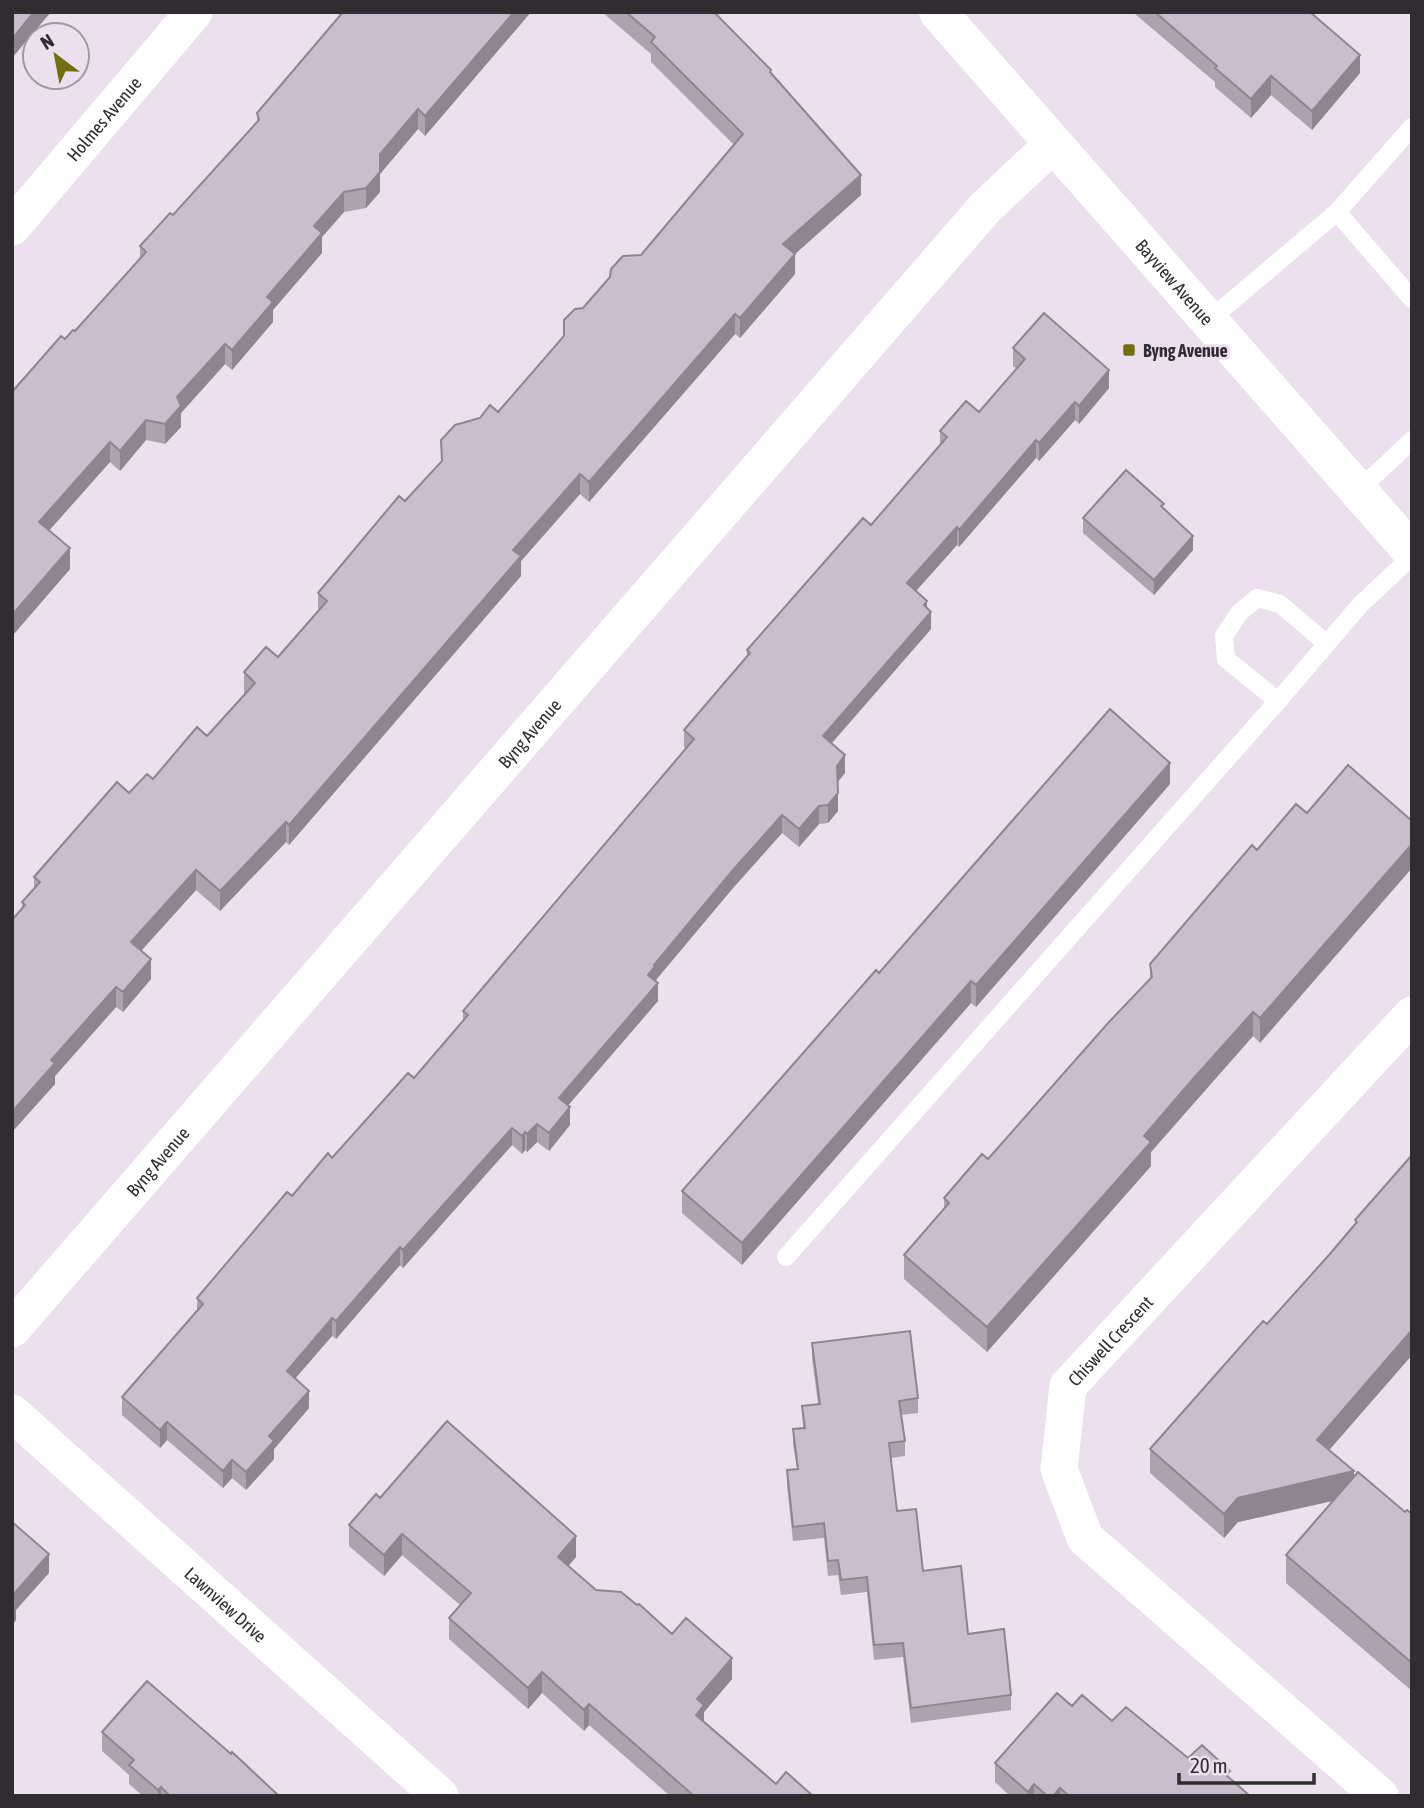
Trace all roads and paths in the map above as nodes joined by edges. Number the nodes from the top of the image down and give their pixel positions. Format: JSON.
{"nodes":[{"id":1,"x":194,"y":12,"type":"edge"},
{"id":2,"x":938,"y":12,"type":"edge"},
{"id":3,"x":1412,"y":127,"type":"edge"},
{"id":4,"x":1053,"y":144,"type":"junction"},
{"id":5,"x":1338,"y":212,"type":"junction"},
{"id":6,"x":12,"y":227,"type":"edge"},
{"id":7,"x":1412,"y":299,"type":"edge"},
{"id":8,"x":1208,"y":321,"type":"junction"},
{"id":9,"x":1412,"y":440,"type":"edge"},
{"id":10,"x":1358,"y":491,"type":"junction"},
{"id":11,"x":1412,"y":554,"type":"edge"},
{"id":12,"x":1327,"y":644,"type":"junction"},
{"id":13,"x":1278,"y":701,"type":"junction"},
{"id":14,"x":1412,"y":1016,"type":"edge"},
{"id":15,"x":786,"y":1257,"type":"dead end"},
{"id":16,"x":12,"y":1329,"type":"edge"},
{"id":17,"x":12,"y":1413,"type":"edge"},
{"id":18,"x":440,"y":1796,"type":"edge"},
{"id":19,"x":1380,"y":1796,"type":"edge"}],
"edges":[{"from":1,"to":6,"type":"street","name":"Holmes Avenue"},
{"from":2,"to":4,"type":"main road","name":"Bayview Avenue"},
{"from":3,"to":5,"type":"lane"},
{"from":4,"to":8,"type":"main road","name":"Bayview Avenue"},
{"from":4,"to":16,"type":"street","name":"Byng Avenue"},
{"from":5,"to":7,"type":"lane"},
{"from":5,"to":8,"type":"lane"},
{"from":8,"to":10,"type":"main road","name":"Bayview Avenue"},
{"from":9,"to":10,"type":"lane"},
{"from":10,"to":11,"type":"main road","name":"Bayview Avenue"},
{"from":11,"to":12,"type":"lane"},
{"from":12,"to":13,"type":"lane"},
{"from":12,"to":13,"type":"lane"},
{"from":13,"to":15,"type":"lane"},
{"from":14,"to":19,"type":"street","name":"Chiswell Crescent"},
{"from":17,"to":18,"type":"street","name":"Lawnview Drive"}]}
